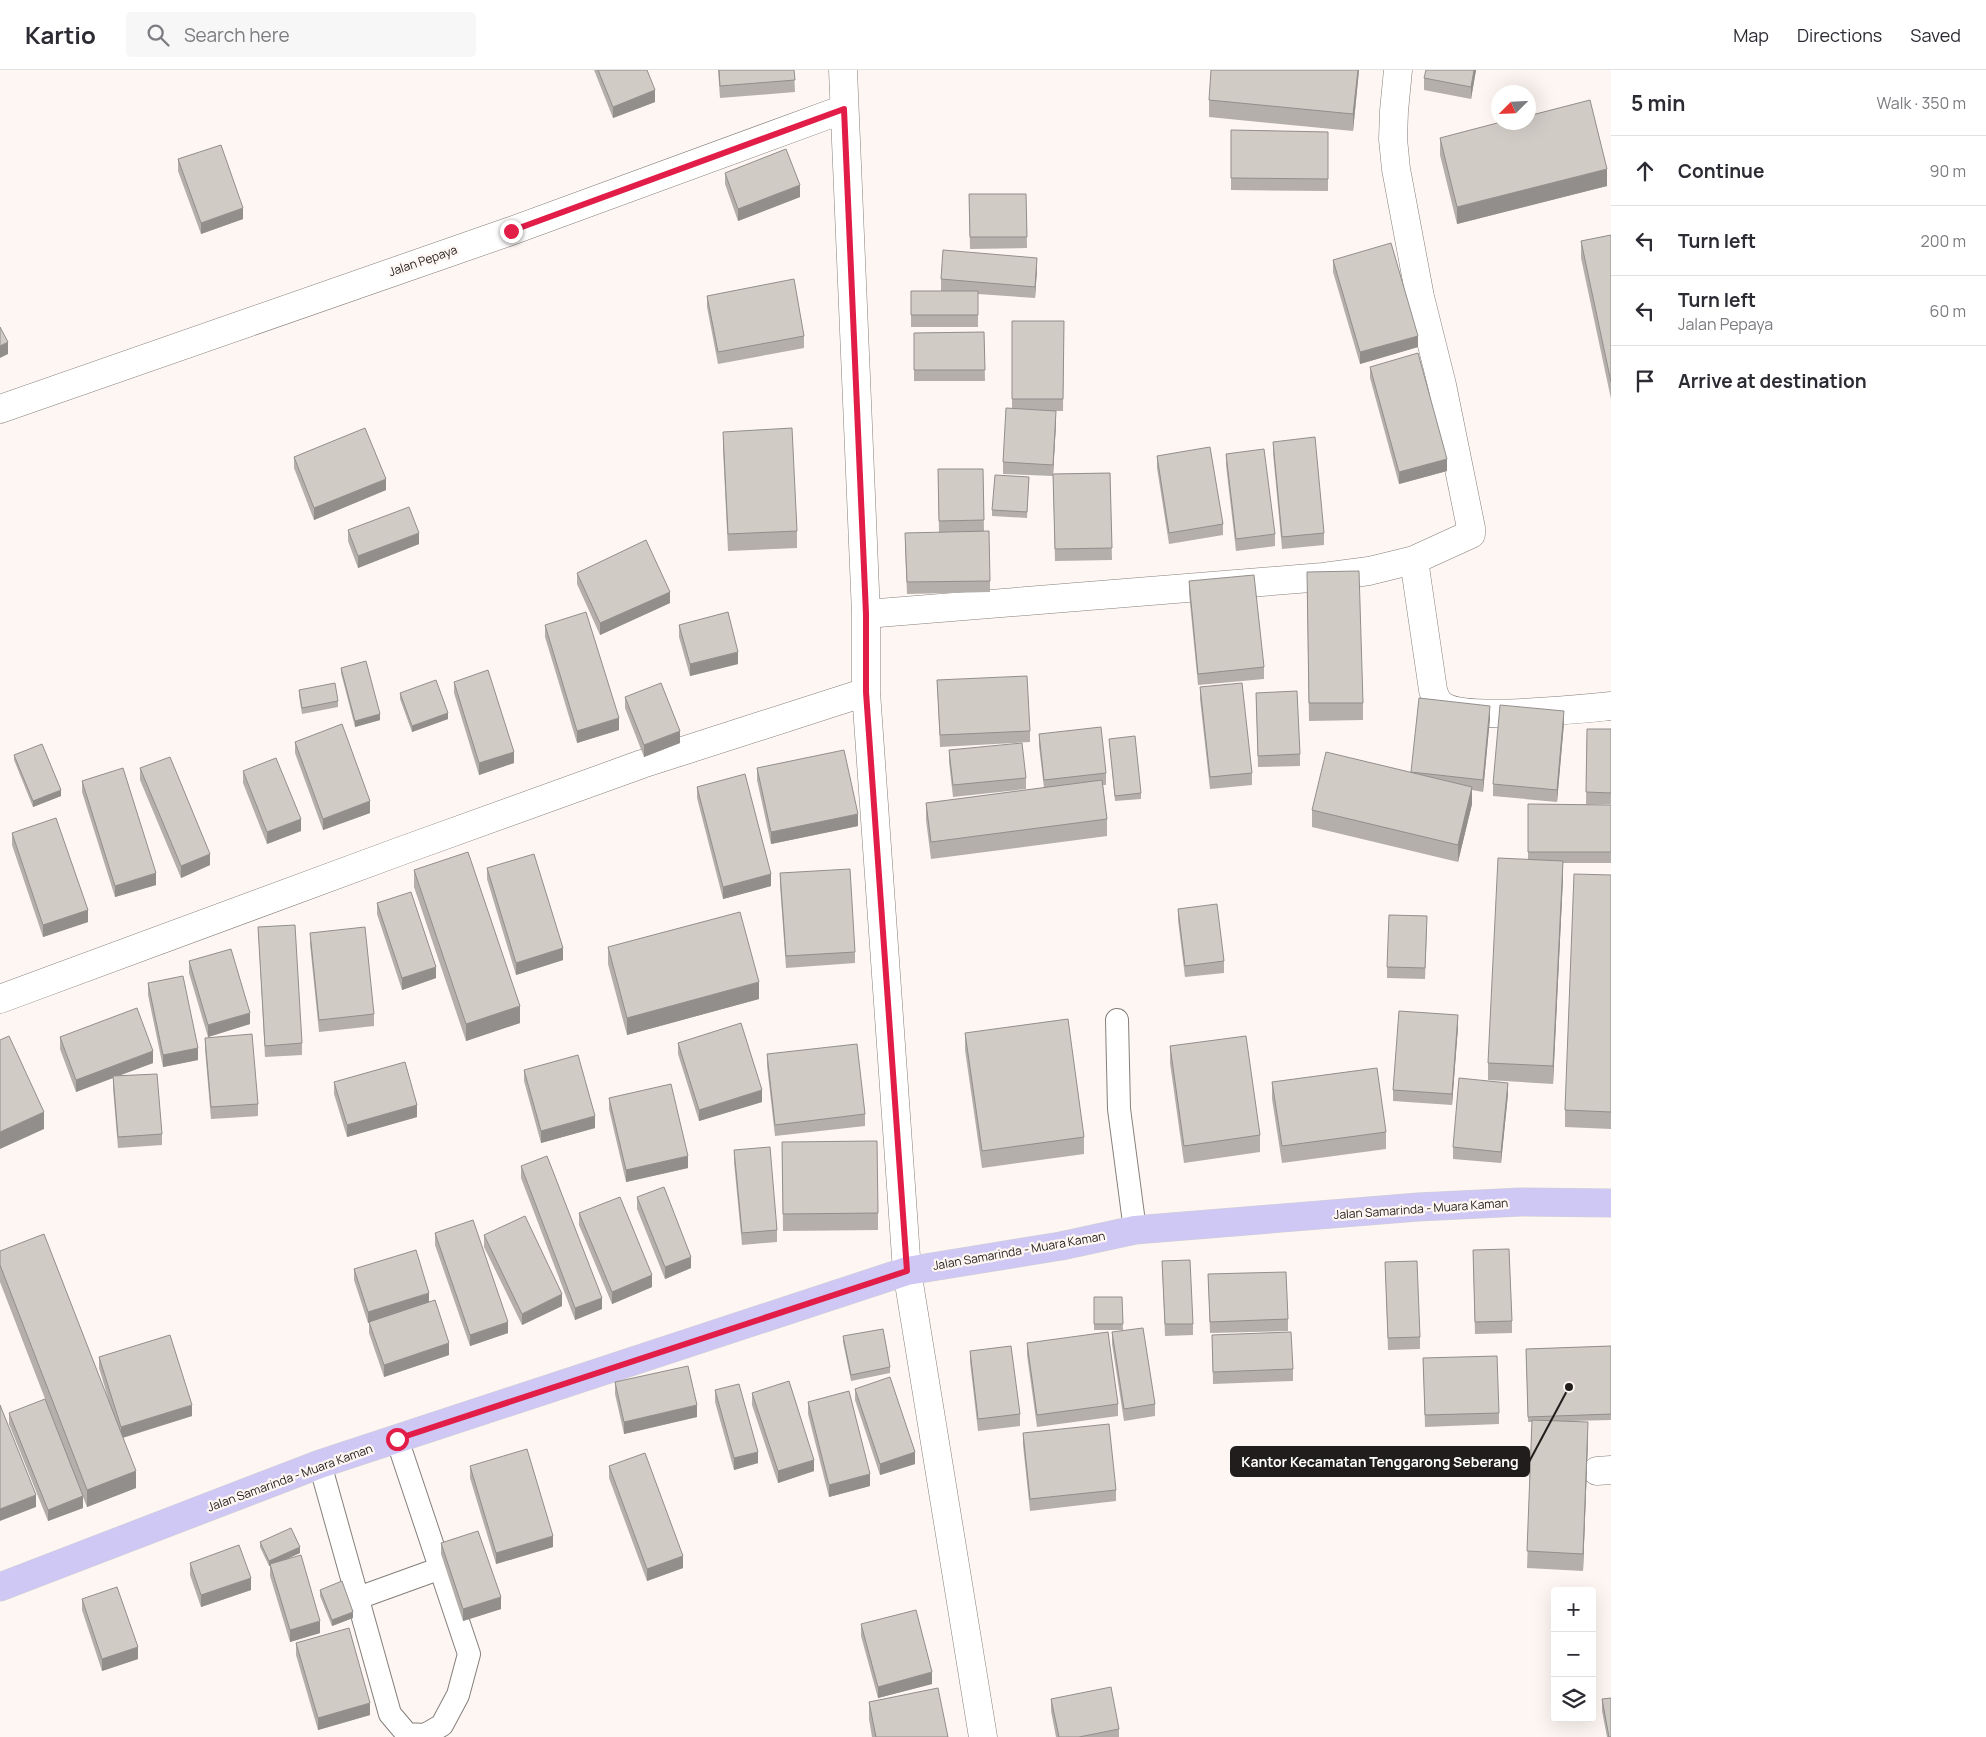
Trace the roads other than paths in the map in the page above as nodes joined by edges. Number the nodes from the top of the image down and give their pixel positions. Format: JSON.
{"nodes":[{"id":1,"x":842,"y":70,"type":"edge"},
{"id":2,"x":1398,"y":70,"type":"edge"},
{"id":3,"x":844,"y":109,"type":"junction"},
{"id":4,"x":0,"y":409,"type":"edge"},
{"id":5,"x":1414,"y":560,"type":"junction"},
{"id":6,"x":866,"y":614,"type":"junction"},
{"id":7,"x":866,"y":692,"type":"junction"},
{"id":8,"x":1611,"y":706,"type":"edge"},
{"id":9,"x":0,"y":998,"type":"edge"},
{"id":10,"x":1117,"y":1020,"type":"dead end"},
{"id":11,"x":1611,"y":1203,"type":"edge"},
{"id":12,"x":1136,"y":1230,"type":"junction"},
{"id":13,"x":907,"y":1271,"type":"junction"},
{"id":14,"x":397,"y":1439,"type":"junction"},
{"id":15,"x":320,"y":1464,"type":"junction"},
{"id":16,"x":441,"y":1568,"type":"junction"},
{"id":17,"x":0,"y":1587,"type":"edge"},
{"id":18,"x":358,"y":1598,"type":"junction"},
{"id":19,"x":983,"y":1737,"type":"edge"}],
"edges":[{"from":1,"to":3,"type":"street"},
{"from":2,"to":5,"type":"street"},
{"from":3,"to":4,"type":"street","name":"Jalan Pepaya"},
{"from":3,"to":6,"type":"street"},
{"from":5,"to":6,"type":"street"},
{"from":5,"to":8,"type":"street"},
{"from":6,"to":7,"type":"street"},
{"from":7,"to":9,"type":"street"},
{"from":7,"to":13,"type":"street"},
{"from":10,"to":12,"type":"lane"},
{"from":11,"to":12,"type":"main road","name":"Jalan Samarinda - Muara Kaman"},
{"from":12,"to":13,"type":"main road","name":"Jalan Samarinda - Muara Kaman"},
{"from":13,"to":14,"type":"main road","name":"Jalan Samarinda - Muara Kaman"},
{"from":13,"to":19,"type":"street"},
{"from":14,"to":15,"type":"main road","name":"Jalan Samarinda - Muara Kaman"},
{"from":14,"to":16,"type":"lane"},
{"from":15,"to":17,"type":"main road","name":"Jalan Samarinda - Muara Kaman"},
{"from":15,"to":18,"type":"lane"},
{"from":16,"to":18,"type":"lane"},
{"from":16,"to":18,"type":"lane"}]}
